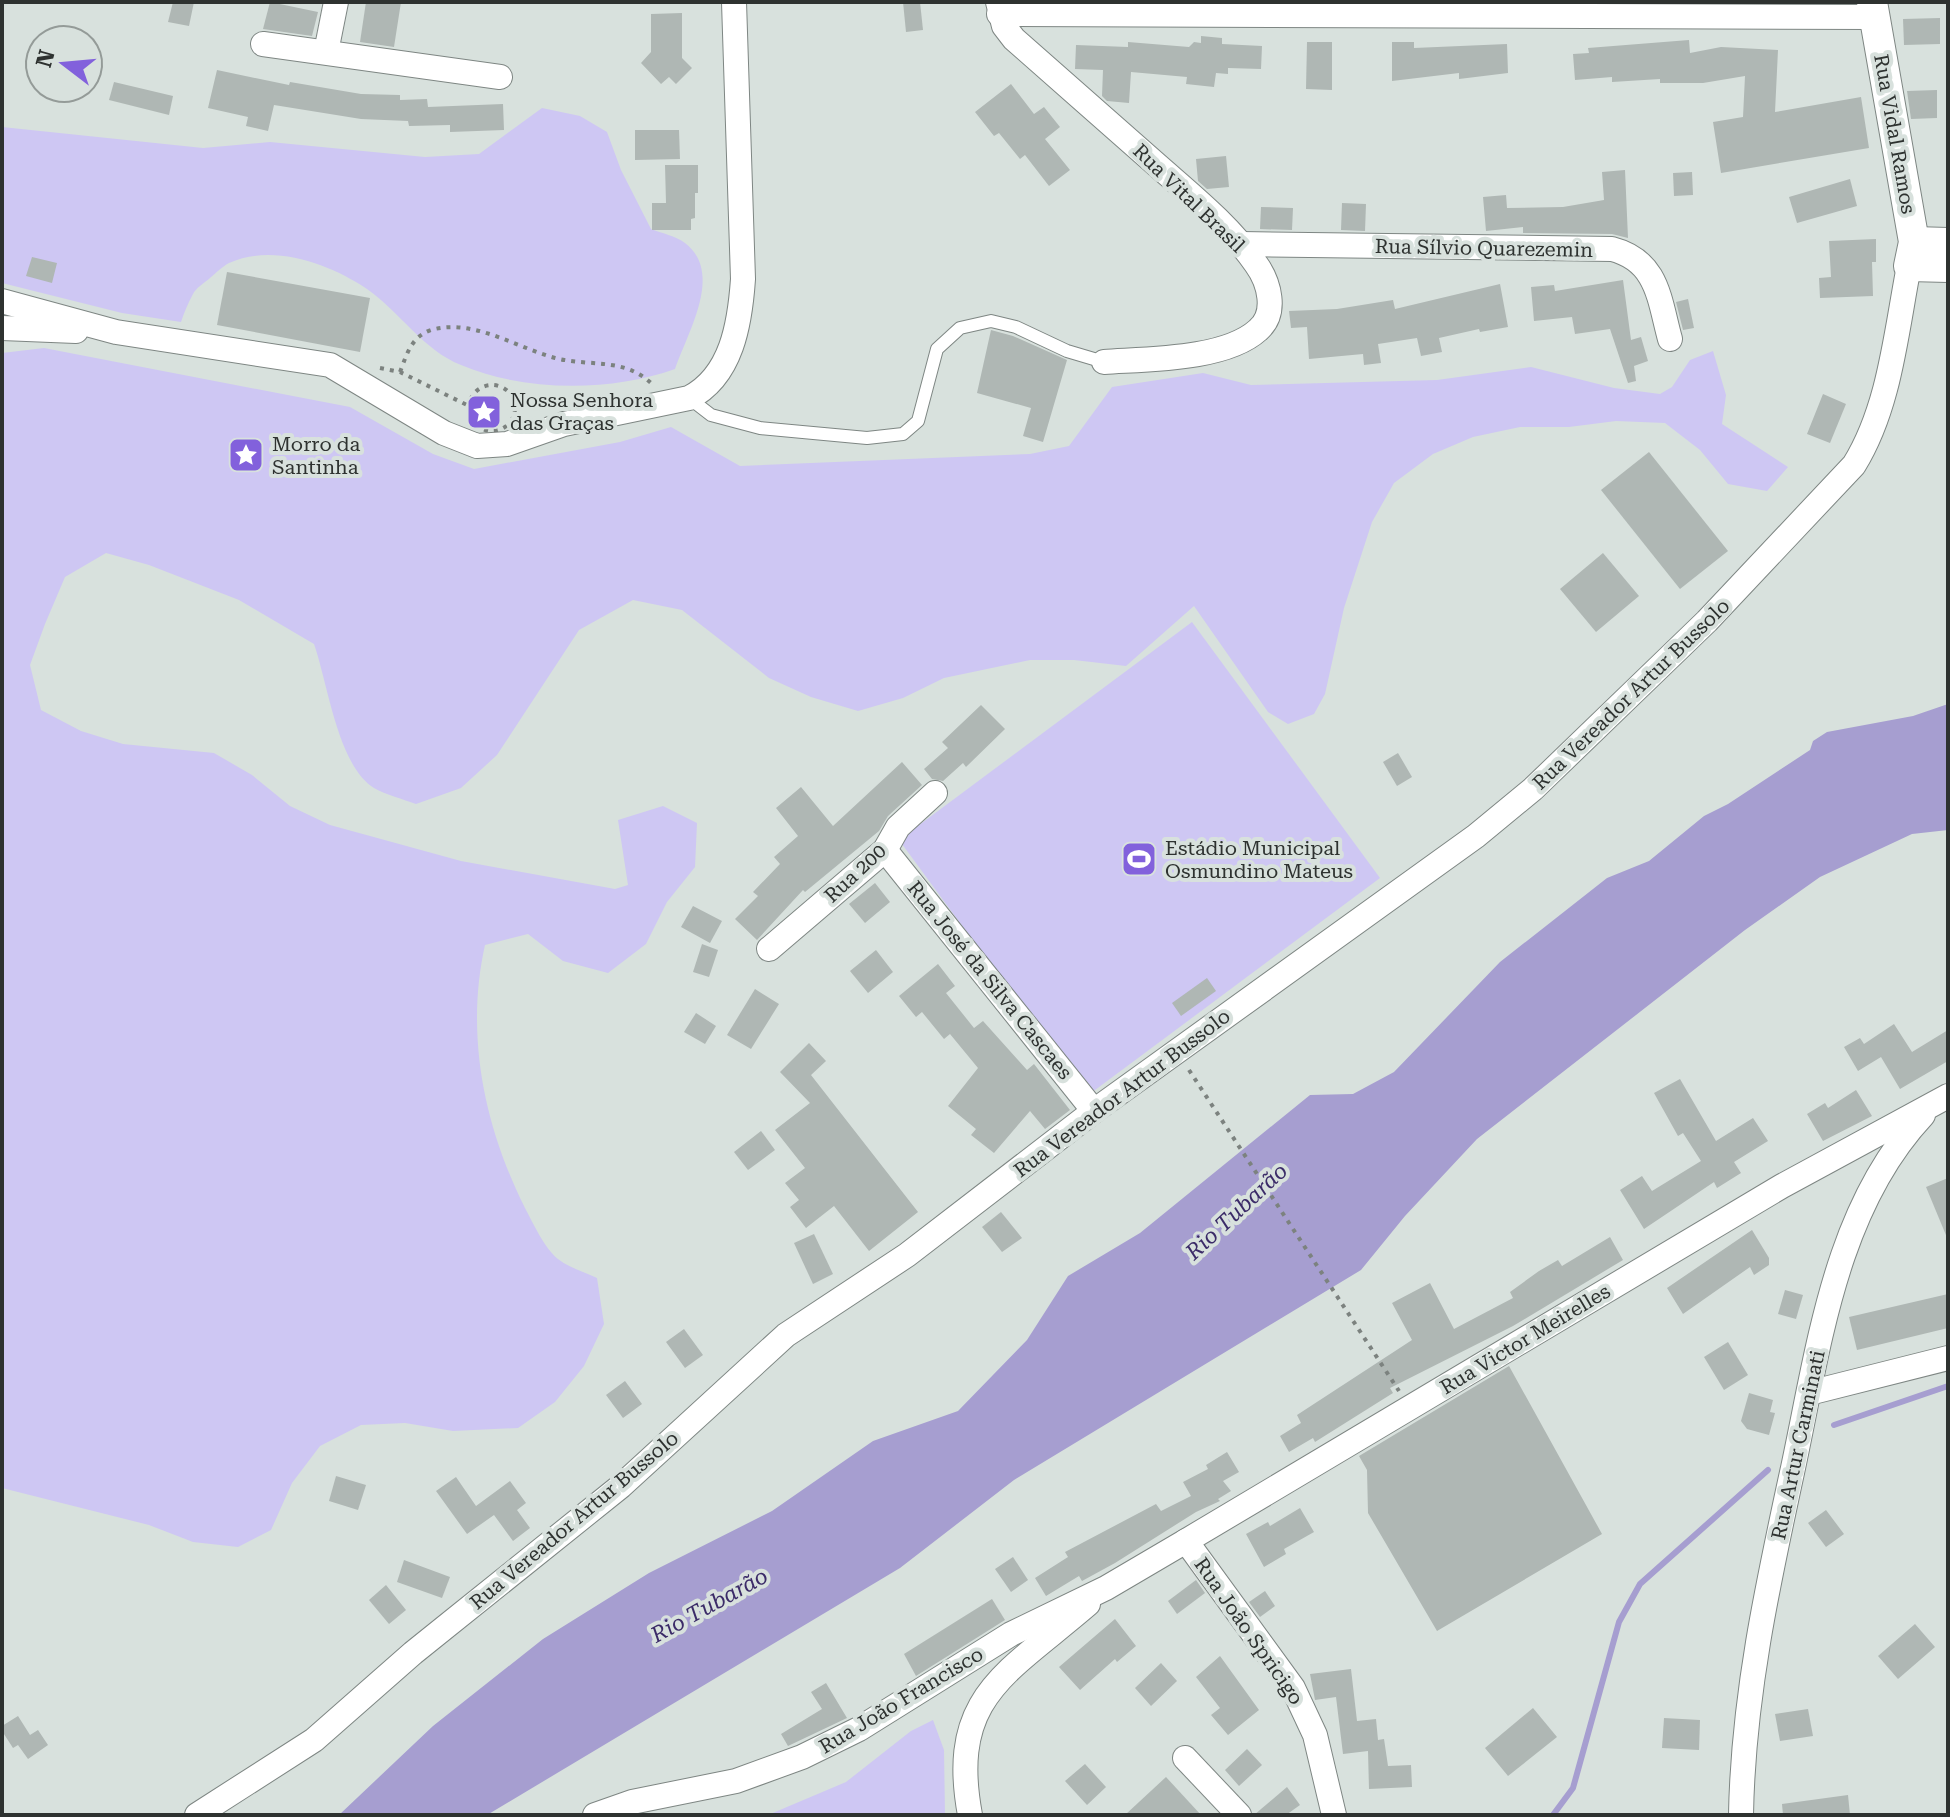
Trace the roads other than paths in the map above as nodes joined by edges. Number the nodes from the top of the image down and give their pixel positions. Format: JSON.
{"nodes":[{"id":1,"x":336,"y":2,"type":"edge"},
{"id":2,"x":734,"y":2,"type":"edge"},
{"id":3,"x":998,"y":8,"type":"edge"},
{"id":4,"x":1874,"y":10,"type":"edge"},
{"id":5,"x":263,"y":44,"type":"dead end"},
{"id":6,"x":326,"y":52,"type":"junction"},
{"id":7,"x":500,"y":77,"type":"dead end"},
{"id":8,"x":1948,"y":243,"type":"edge"},
{"id":9,"x":1241,"y":244,"type":"junction"},
{"id":10,"x":1912,"y":254,"type":"junction"},
{"id":11,"x":1948,"y":267,"type":"edge"},
{"id":12,"x":2,"y":301,"type":"edge"},
{"id":13,"x":2,"y":328,"type":"edge"},
{"id":14,"x":116,"y":332,"type":"junction"},
{"id":15,"x":1670,"y":339,"type":"dead end"},
{"id":16,"x":1104,"y":362,"type":"joint"},
{"id":17,"x":689,"y":398,"type":"junction"},
{"id":18,"x":935,"y":793,"type":"dead end"},
{"id":19,"x":885,"y":850,"type":"junction"},
{"id":20,"x":769,"y":949,"type":"dead end"},
{"id":21,"x":1941,"y":1100,"type":"edge"},
{"id":22,"x":1094,"y":1111,"type":"junction"},
{"id":23,"x":1948,"y":1358,"type":"edge"},
{"id":24,"x":1809,"y":1393,"type":"junction"},
{"id":25,"x":1186,"y":1541,"type":"junction"},
{"id":26,"x":1106,"y":1588,"type":"junction"},
{"id":27,"x":1185,"y":1758,"type":"dead end"},
{"id":28,"x":197,"y":1815,"type":"edge"},
{"id":29,"x":595,"y":1815,"type":"edge"},
{"id":30,"x":970,"y":1815,"type":"edge"},
{"id":31,"x":1239,"y":1815,"type":"edge"},
{"id":32,"x":1334,"y":1815,"type":"edge"},
{"id":33,"x":1741,"y":1815,"type":"edge"}],
"edges":[{"from":1,"to":6,"type":"street"},
{"from":2,"to":17,"type":"street"},
{"from":3,"to":4,"type":"street"},
{"from":3,"to":9,"type":"street","name":"Rua Vital Brasil"},
{"from":4,"to":10,"type":"street","name":"Rua Vidal Ramos"},
{"from":5,"to":6,"type":"street"},
{"from":6,"to":7,"type":"street"},
{"from":8,"to":10,"type":"street"},
{"from":9,"to":15,"type":"street","name":"Rua Sílvio Quarezemin"},
{"from":9,"to":16,"type":"street","name":"Rua Vital Brasil"},
{"from":10,"to":11,"type":"street"},
{"from":10,"to":22,"type":"street","name":"Rua Vereador Artur Bussolo"},
{"from":12,"to":14,"type":"street"},
{"from":13,"to":14,"type":"street"},
{"from":14,"to":17,"type":"street"},
{"from":16,"to":17,"type":"lane"},
{"from":18,"to":19,"type":"street","name":"Rua 200"},
{"from":19,"to":20,"type":"street","name":"Rua 200"},
{"from":19,"to":22,"type":"street","name":"Rua José da Silva Cascaes"},
{"from":21,"to":24,"type":"street","name":"Rua Artur Carminati"},
{"from":21,"to":25,"type":"street","name":"Rua Victor Meirelles"},
{"from":22,"to":28,"type":"street","name":"Rua Vereador Artur Bussolo"},
{"from":23,"to":24,"type":"street"},
{"from":24,"to":33,"type":"street","name":"Rua Artur Carminati"},
{"from":25,"to":26,"type":"street","name":"Rua Victor Meirelles"},
{"from":25,"to":32,"type":"street","name":"Rua João Spricigo"},
{"from":26,"to":29,"type":"street","name":"Rua João Francisco"},
{"from":26,"to":30,"type":"street"},
{"from":27,"to":31,"type":"street"}]}
